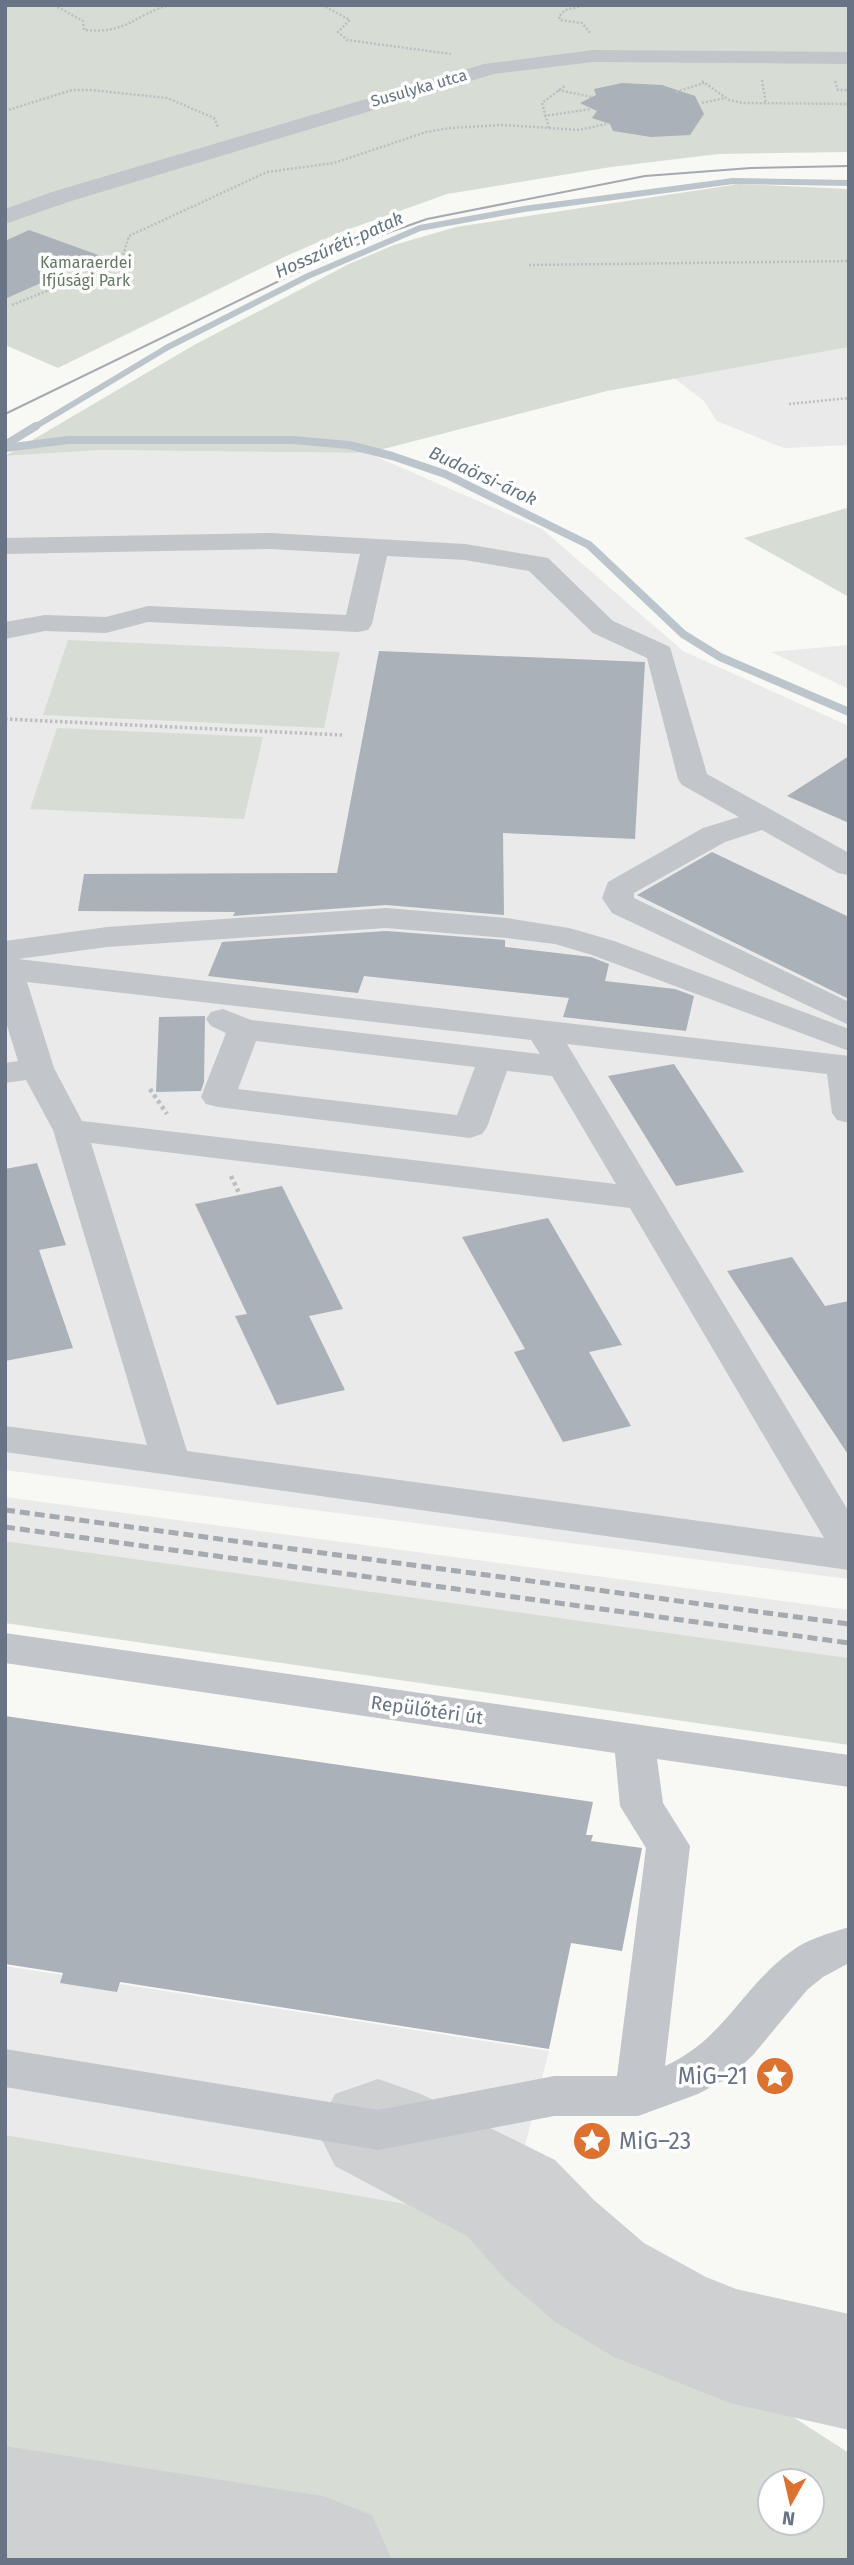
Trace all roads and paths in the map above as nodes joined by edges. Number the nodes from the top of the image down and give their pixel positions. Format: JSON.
{"nodes":[{"id":1,"x":54,"y":5,"type":"edge"},
{"id":2,"x":169,"y":5,"type":"edge"},
{"id":3,"x":236,"y":5,"type":"edge"},
{"id":4,"x":301,"y":5,"type":"edge"},
{"id":5,"x":322,"y":5,"type":"edge"},
{"id":6,"x":587,"y":5,"type":"edge"},
{"id":7,"x":598,"y":56,"type":"junction"},
{"id":8,"x":849,"y":58,"type":"edge"},
{"id":9,"x":507,"y":65,"type":"junction"},
{"id":10,"x":693,"y":79,"type":"dead end"},
{"id":11,"x":569,"y":83,"type":"dead end"},
{"id":12,"x":705,"y":83,"type":"junction"},
{"id":13,"x":557,"y":89,"type":"junction"},
{"id":14,"x":676,"y":92,"type":"dead end"},
{"id":15,"x":592,"y":97,"type":"dead end"},
{"id":16,"x":726,"y":98,"type":"junction"},
{"id":17,"x":702,"y":103,"type":"dead end"},
{"id":18,"x":849,"y":104,"type":"edge"},
{"id":19,"x":591,"y":109,"type":"dead end"},
{"id":20,"x":5,"y":111,"type":"edge"},
{"id":21,"x":544,"y":116,"type":"junction"},
{"id":22,"x":606,"y":124,"type":"dead end"},
{"id":23,"x":549,"y":128,"type":"junction"},
{"id":24,"x":245,"y":140,"type":"junction"},
{"id":25,"x":5,"y":217,"type":"edge"},
{"id":26,"x":849,"y":261,"type":"edge"},
{"id":27,"x":529,"y":265,"type":"dead end"},
{"id":28,"x":12,"y":305,"type":"dead end"},
{"id":29,"x":849,"y":398,"type":"edge"},
{"id":30,"x":789,"y":404,"type":"dead end"},
{"id":31,"x":5,"y":547,"type":"edge"},
{"id":32,"x":375,"y":547,"type":"junction"},
{"id":33,"x":5,"y":631,"type":"edge"},
{"id":34,"x":5,"y":719,"type":"edge"},
{"id":35,"x":342,"y":735,"type":"dead end"},
{"id":36,"x":762,"y":820,"type":"junction"},
{"id":37,"x":849,"y":866,"type":"edge"},
{"id":38,"x":6,"y":962,"type":"edge"},
{"id":39,"x":204,"y":993,"type":"junction"},
{"id":40,"x":849,"y":1015,"type":"edge"},
{"id":41,"x":244,"y":1029,"type":"junction"},
{"id":42,"x":544,"y":1033,"type":"junction"},
{"id":43,"x":847,"y":1051,"type":"edge"},
{"id":44,"x":494,"y":1060,"type":"junction"},
{"id":45,"x":563,"y":1067,"type":"junction"},
{"id":46,"x":21,"y":1070,"type":"edge"},
{"id":47,"x":849,"y":1113,"type":"edge"},
{"id":48,"x":70,"y":1130,"type":"junction"},
{"id":49,"x":639,"y":1198,"type":"junction"},
{"id":50,"x":5,"y":1440,"type":"edge"},
{"id":51,"x":171,"y":1461,"type":"junction"},
{"id":52,"x":837,"y":1504,"type":"edge"},
{"id":53,"x":849,"y":1546,"type":"edge"},
{"id":54,"x":849,"y":1556,"type":"edge"},
{"id":55,"x":5,"y":1648,"type":"edge"},
{"id":56,"x":638,"y":1741,"type":"junction"},
{"id":57,"x":849,"y":1771,"type":"edge"},
{"id":58,"x":849,"y":1945,"type":"edge"},
{"id":59,"x":5,"y":2068,"type":"edge"},
{"id":60,"x":638,"y":2096,"type":"junction"}],
"edges":[{"from":1,"to":2,"type":"path"},
{"from":3,"to":4,"type":"path"},
{"from":5,"to":9,"type":"path"},
{"from":6,"to":7,"type":"path"},
{"from":7,"to":8,"type":"street","name":"Susulyka utca"},
{"from":7,"to":9,"type":"street","name":"Susulyka utca"},
{"from":9,"to":24,"type":"street","name":"Susulyka utca"},
{"from":10,"to":12,"type":"path"},
{"from":11,"to":13,"type":"path"},
{"from":12,"to":14,"type":"path"},
{"from":12,"to":16,"type":"path"},
{"from":13,"to":15,"type":"path"},
{"from":13,"to":21,"type":"path"},
{"from":16,"to":17,"type":"path"},
{"from":16,"to":18,"type":"path"},
{"from":19,"to":21,"type":"path"},
{"from":20,"to":24,"type":"path"},
{"from":21,"to":23,"type":"path"},
{"from":22,"to":23,"type":"path"},
{"from":23,"to":28,"type":"path"},
{"from":24,"to":25,"type":"street","name":"Susulyka utca"},
{"from":26,"to":27,"type":"path"},
{"from":29,"to":30,"type":"path"},
{"from":31,"to":32,"type":"street"},
{"from":32,"to":33,"type":"street"},
{"from":32,"to":36,"type":"street"},
{"from":34,"to":35,"type":"path"},
{"from":36,"to":37,"type":"street"},
{"from":36,"to":40,"type":"street"},
{"from":38,"to":39,"type":"street"},
{"from":38,"to":43,"type":"street"},
{"from":38,"to":46,"type":"street"},
{"from":39,"to":41,"type":"street"},
{"from":39,"to":42,"type":"street"},
{"from":41,"to":44,"type":"street"},
{"from":41,"to":44,"type":"street"},
{"from":42,"to":43,"type":"street"},
{"from":42,"to":45,"type":"street"},
{"from":43,"to":47,"type":"street"},
{"from":44,"to":45,"type":"street"},
{"from":45,"to":49,"type":"street"},
{"from":46,"to":48,"type":"street"},
{"from":48,"to":49,"type":"street"},
{"from":48,"to":51,"type":"street"},
{"from":49,"to":52,"type":"street"},
{"from":50,"to":51,"type":"street"},
{"from":51,"to":54,"type":"street"},
{"from":52,"to":53,"type":"street"},
{"from":55,"to":56,"type":"street","name":"Repülőtéri út"},
{"from":56,"to":57,"type":"street","name":"Repülőtéri út"},
{"from":56,"to":60,"type":"street"},
{"from":58,"to":60,"type":"street"},
{"from":59,"to":60,"type":"street"}]}
